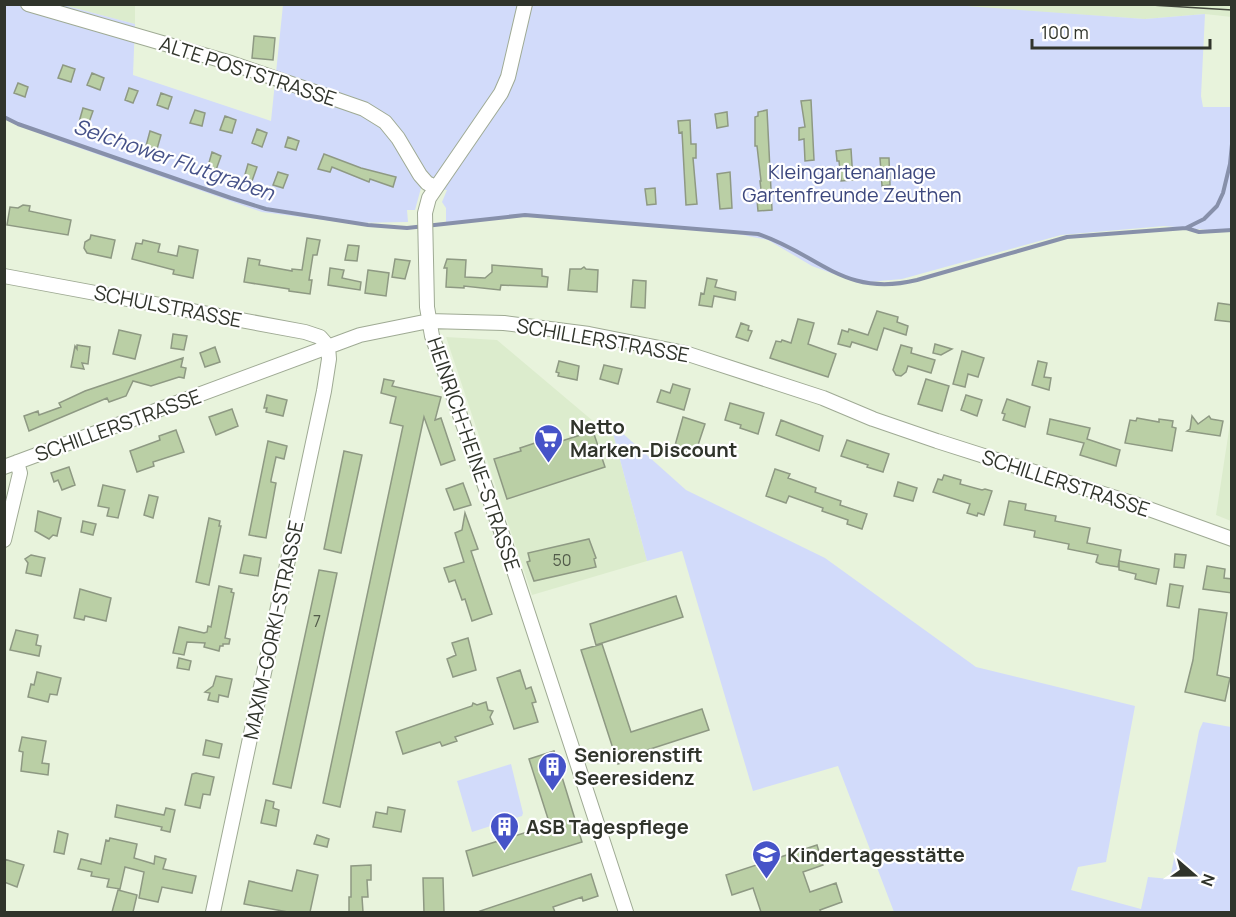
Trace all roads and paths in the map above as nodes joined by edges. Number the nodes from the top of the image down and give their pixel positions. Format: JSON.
{"nodes":[{"id":1,"x":28,"y":4,"type":"edge"},
{"id":2,"x":525,"y":4,"type":"edge"},
{"id":3,"x":435,"y":187,"type":"junction"},
{"id":4,"x":4,"y":276,"type":"edge"},
{"id":5,"x":429,"y":321,"type":"junction"},
{"id":6,"x":328,"y":346,"type":"junction"},
{"id":7,"x":11,"y":465,"type":"edge"},
{"id":8,"x":1232,"y":539,"type":"edge"},
{"id":9,"x":4,"y":540,"type":"edge"},
{"id":10,"x":213,"y":912,"type":"edge"},
{"id":11,"x":626,"y":912,"type":"edge"}],
"edges":[{"from":1,"to":3,"type":"street","name":"ALTE POSTSTRASSE"},
{"from":2,"to":3,"type":"street","name":"HEINRICH-HEINE-STRASSE"},
{"from":3,"to":5,"type":"street","name":"HEINRICH-HEINE-STRASSE"},
{"from":4,"to":6,"type":"street","name":"SCHULSTRASSE"},
{"from":5,"to":6,"type":"street","name":"SCHILLERSTRASSE"},
{"from":5,"to":8,"type":"street","name":"SCHILLERSTRASSE"},
{"from":5,"to":11,"type":"street","name":"HEINRICH-HEINE-STRASSE"},
{"from":6,"to":7,"type":"street","name":"SCHILLERSTRASSE"},
{"from":6,"to":10,"type":"street","name":"MAXIM-GORKI-STRASSE"},
{"from":7,"to":9,"type":"street"}]}
